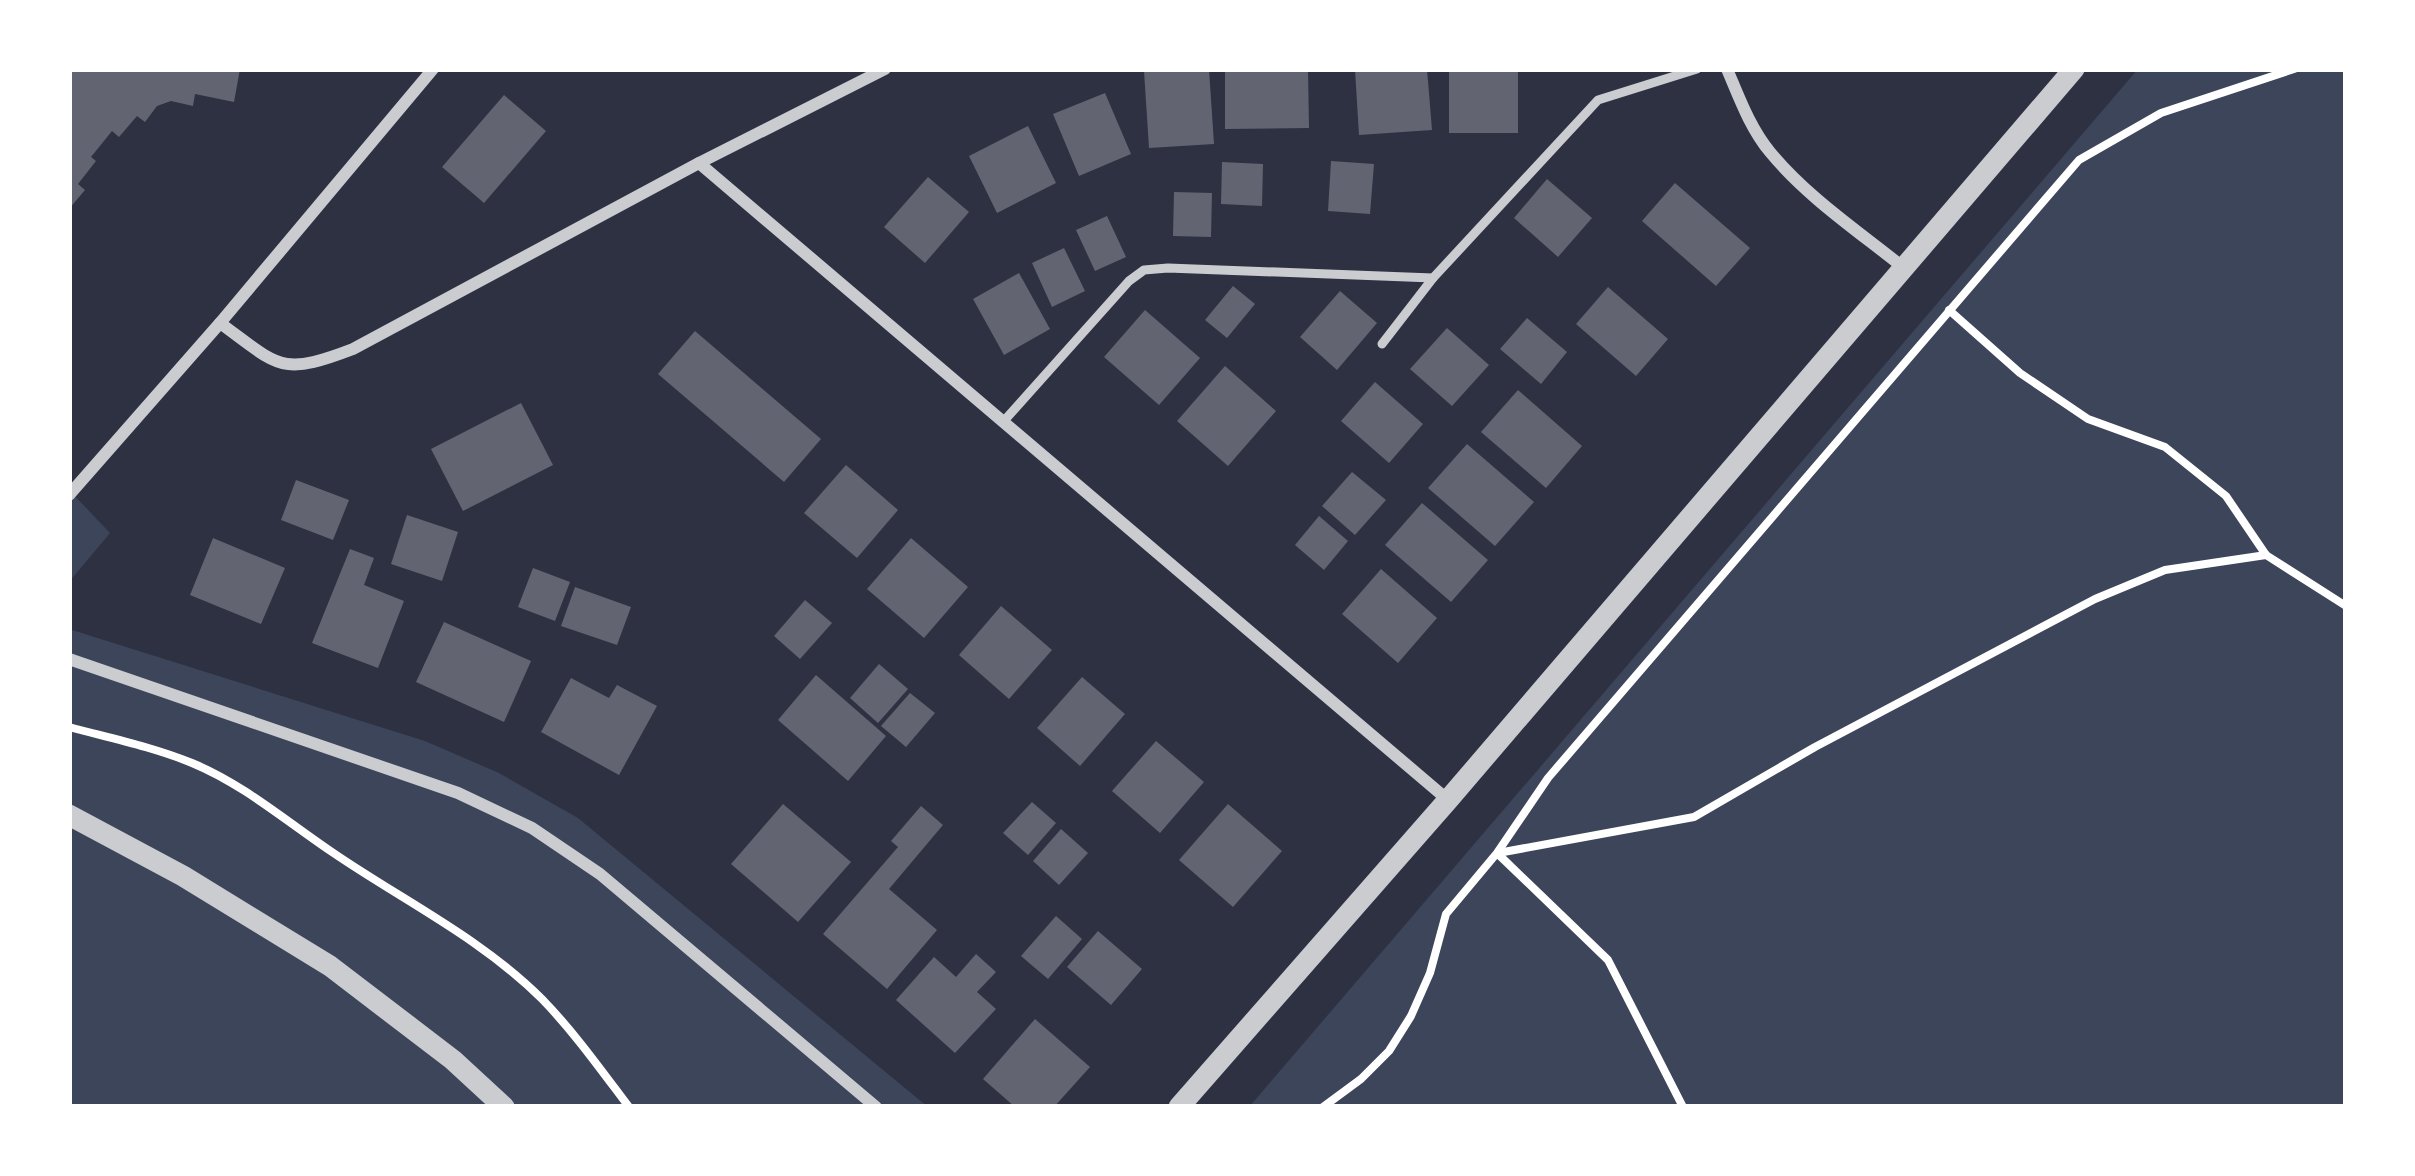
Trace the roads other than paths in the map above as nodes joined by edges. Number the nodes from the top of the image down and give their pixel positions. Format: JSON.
{"nodes":[{"id":1,"x":433,"y":69,"type":"edge"},
{"id":2,"x":885,"y":69,"type":"edge"},
{"id":3,"x":1697,"y":69,"type":"edge"},
{"id":4,"x":1727,"y":69,"type":"edge"},
{"id":5,"x":2074,"y":69,"type":"edge"},
{"id":6,"x":699,"y":163,"type":"junction"},
{"id":7,"x":1904,"y":268,"type":"junction"},
{"id":8,"x":1433,"y":278,"type":"junction"},
{"id":9,"x":220,"y":323,"type":"junction"},
{"id":10,"x":1382,"y":344,"type":"dead end"},
{"id":11,"x":1003,"y":422,"type":"junction"},
{"id":12,"x":69,"y":495,"type":"edge"},
{"id":13,"x":69,"y":659,"type":"edge"},
{"id":14,"x":1448,"y":800,"type":"junction"},
{"id":15,"x":69,"y":815,"type":"edge"},
{"id":16,"x":504,"y":1107,"type":"edge"},
{"id":17,"x":876,"y":1107,"type":"edge"},
{"id":18,"x":1179,"y":1107,"type":"edge"}],
"edges":[{"from":1,"to":9,"type":"street"},
{"from":2,"to":6,"type":"street"},
{"from":3,"to":8,"type":"lane"},
{"from":4,"to":7,"type":"street"},
{"from":5,"to":7,"type":"street"},
{"from":6,"to":9,"type":"street"},
{"from":6,"to":11,"type":"street"},
{"from":7,"to":14,"type":"street"},
{"from":8,"to":10,"type":"lane"},
{"from":8,"to":11,"type":"lane"},
{"from":9,"to":12,"type":"street"},
{"from":11,"to":14,"type":"street"},
{"from":13,"to":17,"type":"street"},
{"from":14,"to":18,"type":"street"},
{"from":15,"to":16,"type":"street"}]}
